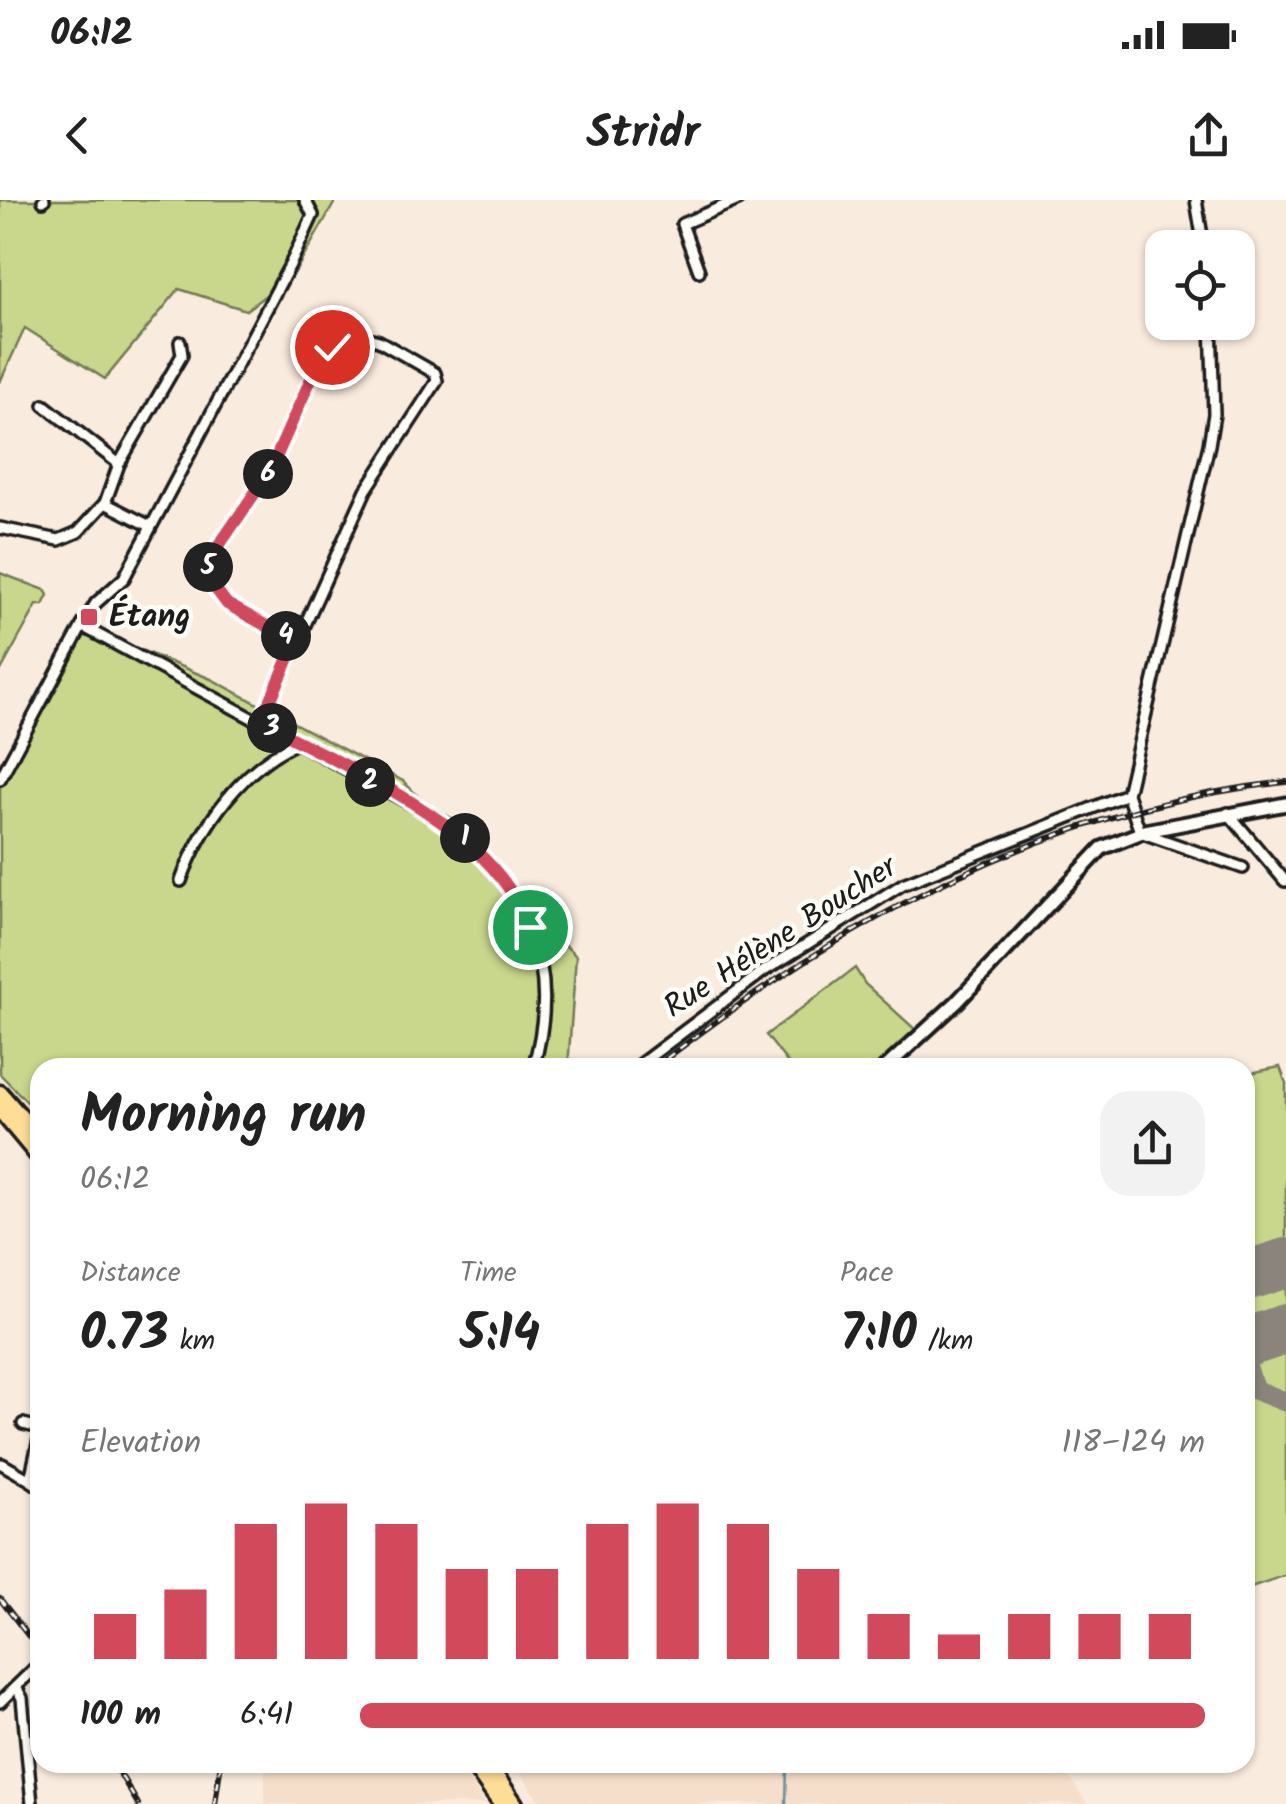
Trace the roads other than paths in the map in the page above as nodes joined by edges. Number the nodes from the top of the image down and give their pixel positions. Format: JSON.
{"nodes":[{"id":1,"x":304,"y":200,"type":"edge"},
{"id":2,"x":738,"y":200,"type":"edge"},
{"id":3,"x":1196,"y":200,"type":"edge"},
{"id":4,"x":1201,"y":230,"type":"edge"},
{"id":5,"x":698,"y":271,"type":"dead end"},
{"id":6,"x":1211,"y":340,"type":"edge"},
{"id":7,"x":180,"y":342,"type":"dead end"},
{"id":8,"x":44,"y":406,"type":"dead end"},
{"id":9,"x":119,"y":464,"type":"junction"},
{"id":10,"x":105,"y":503,"type":"junction"},
{"id":11,"x":150,"y":526,"type":"junction"},
{"id":12,"x":0,"y":528,"type":"edge"},
{"id":13,"x":82,"y":626,"type":"junction"},
{"id":14,"x":296,"y":642,"type":"junction"},
{"id":15,"x":261,"y":722,"type":"junction"},
{"id":16,"x":298,"y":742,"type":"junction"},
{"id":17,"x":0,"y":779,"type":"edge"},
{"id":18,"x":1127,"y":794,"type":"junction"},
{"id":19,"x":1286,"y":804,"type":"edge"},
{"id":20,"x":1228,"y":813,"type":"junction"},
{"id":21,"x":1140,"y":832,"type":"junction"},
{"id":22,"x":1244,"y":868,"type":"dead end"},
{"id":23,"x":181,"y":881,"type":"dead end"},
{"id":24,"x":1285,"y":881,"type":"edge"},
{"id":25,"x":536,"y":1058,"type":"edge"},
{"id":26,"x":648,"y":1058,"type":"edge"},
{"id":27,"x":896,"y":1058,"type":"edge"},
{"id":28,"x":0,"y":1093,"type":"edge"},
{"id":29,"x":0,"y":1110,"type":"edge"},
{"id":30,"x":30,"y":1128,"type":"edge"},
{"id":31,"x":30,"y":1146,"type":"edge"},
{"id":32,"x":23,"y":1424,"type":"dead end"},
{"id":33,"x":30,"y":1427,"type":"edge"},
{"id":34,"x":2,"y":1464,"type":"edge"},
{"id":35,"x":30,"y":1480,"type":"edge"},
{"id":36,"x":30,"y":1673,"type":"edge"},
{"id":37,"x":16,"y":1687,"type":"junction"},
{"id":38,"x":1,"y":1700,"type":"edge"},
{"id":39,"x":479,"y":1773,"type":"edge"},
{"id":40,"x":494,"y":1773,"type":"edge"},
{"id":41,"x":32,"y":1804,"type":"edge"},
{"id":42,"x":501,"y":1804,"type":"edge"},
{"id":43,"x":515,"y":1804,"type":"edge"}],
"edges":[{"from":1,"to":11,"type":"street"},
{"from":2,"to":5,"type":"street"},
{"from":3,"to":4,"type":"street"},
{"from":6,"to":18,"type":"street"},
{"from":7,"to":9,"type":"street"},
{"from":8,"to":9,"type":"street"},
{"from":9,"to":10,"type":"street"},
{"from":10,"to":11,"type":"street"},
{"from":10,"to":12,"type":"street"},
{"from":11,"to":13,"type":"street"},
{"from":13,"to":15,"type":"street"},
{"from":13,"to":17,"type":"street"},
{"from":14,"to":14,"type":"street"},
{"from":14,"to":15,"type":"street"},
{"from":15,"to":16,"type":"street"},
{"from":16,"to":23,"type":"street"},
{"from":16,"to":25,"type":"street"},
{"from":18,"to":21,"type":"street"},
{"from":18,"to":26,"type":"street","name":"Rue Hélène Boucher"},
{"from":19,"to":20,"type":"street"},
{"from":20,"to":21,"type":"street"},
{"from":20,"to":24,"type":"street"},
{"from":21,"to":22,"type":"street"},
{"from":21,"to":27,"type":"street"},
{"from":28,"to":30,"type":"main road"},
{"from":29,"to":31,"type":"main road"},
{"from":32,"to":33,"type":"street"},
{"from":34,"to":35,"type":"street"},
{"from":36,"to":37,"type":"street"},
{"from":37,"to":38,"type":"street"},
{"from":37,"to":41,"type":"street"},
{"from":39,"to":42,"type":"main road"},
{"from":40,"to":43,"type":"main road"}]}
